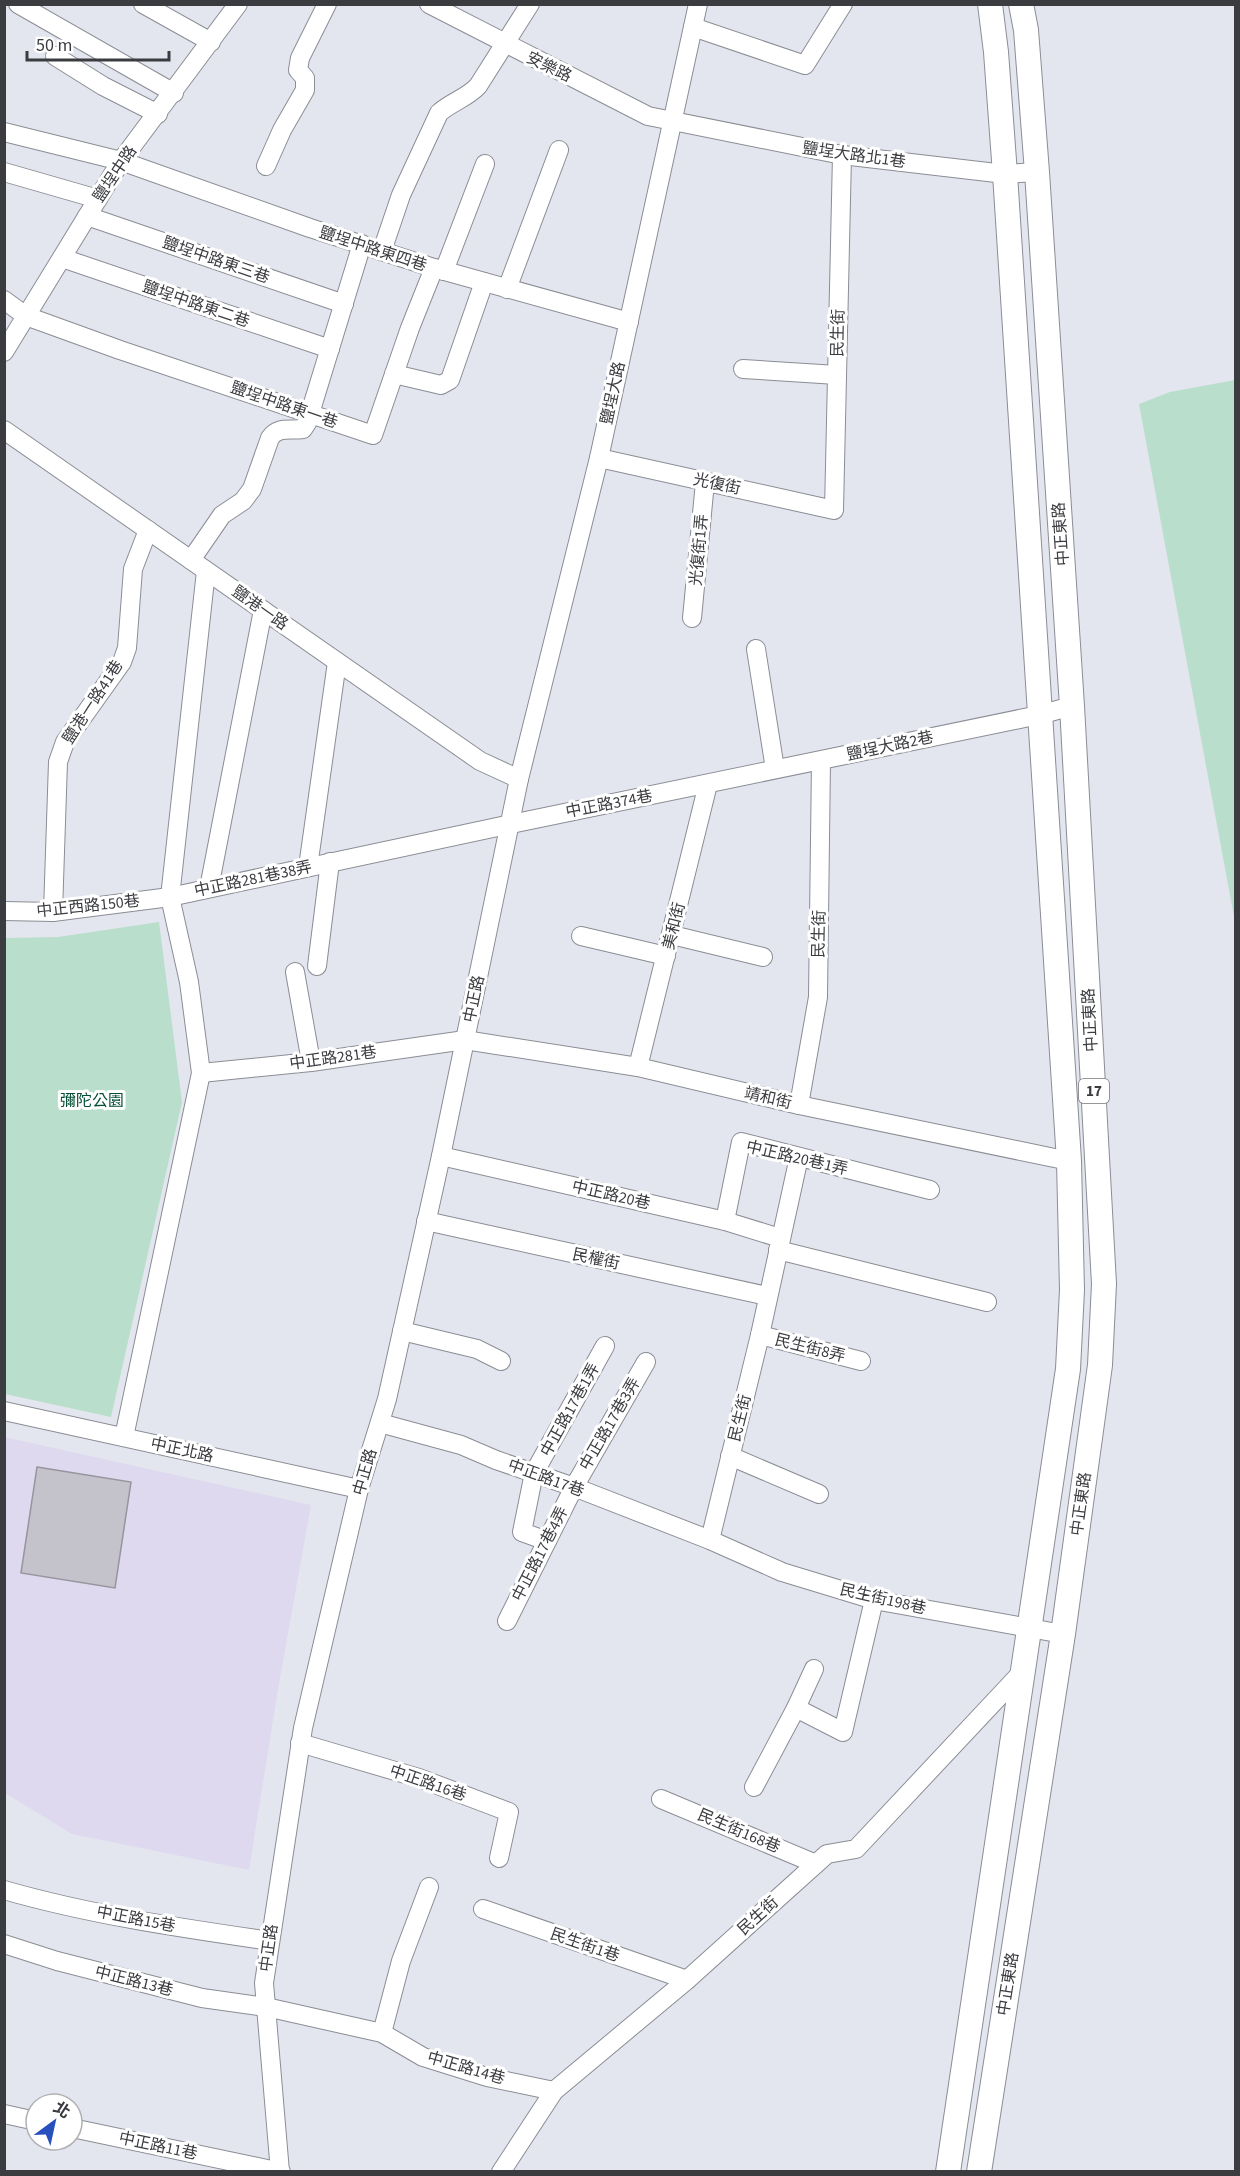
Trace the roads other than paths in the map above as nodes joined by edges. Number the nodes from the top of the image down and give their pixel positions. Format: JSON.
{"nodes":[{"id":1,"x":18,"y":4,"type":"edge"},
{"id":2,"x":143,"y":4,"type":"edge"},
{"id":3,"x":238,"y":4,"type":"edge"},
{"id":4,"x":327,"y":4,"type":"edge"},
{"id":5,"x":429,"y":4,"type":"edge"},
{"id":6,"x":530,"y":4,"type":"edge"},
{"id":7,"x":698,"y":4,"type":"edge"},
{"id":8,"x":843,"y":4,"type":"edge"},
{"id":9,"x":990,"y":4,"type":"edge"},
{"id":10,"x":1021,"y":4,"type":"edge"},
{"id":11,"x":693,"y":27,"type":"junction"},
{"id":12,"x":211,"y":42,"type":"junction"},
{"id":13,"x":504,"y":44,"type":"junction"},
{"id":14,"x":55,"y":56,"type":"dead end"},
{"id":15,"x":174,"y":93,"type":"junction"},
{"id":16,"x":158,"y":114,"type":"junction"},
{"id":17,"x":672,"y":122,"type":"junction"},
{"id":18,"x":4,"y":132,"type":"edge"},
{"id":19,"x":559,"y":150,"type":"dead end"},
{"id":20,"x":842,"y":155,"type":"junction"},
{"id":21,"x":121,"y":161,"type":"junction"},
{"id":22,"x":485,"y":164,"type":"dead end"},
{"id":23,"x":266,"y":166,"type":"dead end"},
{"id":24,"x":4,"y":172,"type":"edge"},
{"id":25,"x":1037,"y":172,"type":"junction"},
{"id":26,"x":1005,"y":174,"type":"junction"},
{"id":27,"x":98,"y":199,"type":"junction"},
{"id":28,"x":87,"y":216,"type":"junction"},
{"id":29,"x":362,"y":244,"type":"junction"},
{"id":30,"x":382,"y":251,"type":"junction"},
{"id":31,"x":62,"y":258,"type":"junction"},
{"id":32,"x":439,"y":270,"type":"junction"},
{"id":33,"x":483,"y":282,"type":"junction"},
{"id":34,"x":507,"y":289,"type":"junction"},
{"id":35,"x":4,"y":300,"type":"edge"},
{"id":36,"x":344,"y":304,"type":"junction"},
{"id":37,"x":26,"y":316,"type":"junction"},
{"id":38,"x":628,"y":322,"type":"junction"},
{"id":39,"x":330,"y":349,"type":"junction"},
{"id":40,"x":4,"y":352,"type":"edge"},
{"id":41,"x":743,"y":369,"type":"dead end"},
{"id":42,"x":394,"y":374,"type":"junction"},
{"id":43,"x":837,"y":375,"type":"junction"},
{"id":44,"x":310,"y":414,"type":"junction"},
{"id":45,"x":4,"y":430,"type":"edge"},
{"id":46,"x":599,"y":458,"type":"junction"},
{"id":47,"x":705,"y":482,"type":"junction"},
{"id":48,"x":834,"y":510,"type":"joint"},
{"id":49,"x":148,"y":530,"type":"junction"},
{"id":50,"x":191,"y":560,"type":"junction"},
{"id":51,"x":206,"y":571,"type":"junction"},
{"id":52,"x":263,"y":610,"type":"junction"},
{"id":53,"x":692,"y":618,"type":"dead end"},
{"id":54,"x":756,"y":649,"type":"dead end"},
{"id":55,"x":337,"y":662,"type":"junction"},
{"id":56,"x":1072,"y":706,"type":"junction"},
{"id":57,"x":1039,"y":715,"type":"junction"},
{"id":58,"x":821,"y":761,"type":"junction"},
{"id":59,"x":775,"y":769,"type":"junction"},
{"id":60,"x":519,"y":779,"type":"junction"},
{"id":61,"x":708,"y":784,"type":"junction"},
{"id":62,"x":511,"y":824,"type":"junction"},
{"id":63,"x":330,"y":862,"type":"junction"},
{"id":64,"x":308,"y":867,"type":"junction"},
{"id":65,"x":209,"y":888,"type":"junction"},
{"id":66,"x":170,"y":897,"type":"junction"},
{"id":67,"x":4,"y":911,"type":"edge"},
{"id":68,"x":53,"y":912,"type":"junction"},
{"id":69,"x":672,"y":935,"type":"junction"},
{"id":70,"x":582,"y":936,"type":"dead end"},
{"id":71,"x":666,"y":956,"type":"junction"},
{"id":72,"x":763,"y":957,"type":"dead end"},
{"id":73,"x":317,"y":966,"type":"dead end"},
{"id":74,"x":295,"y":972,"type":"dead end"},
{"id":75,"x":465,"y":1040,"type":"junction"},
{"id":76,"x":311,"y":1062,"type":"junction"},
{"id":77,"x":638,"y":1067,"type":"junction"},
{"id":78,"x":201,"y":1073,"type":"junction"},
{"id":79,"x":799,"y":1105,"type":"junction"},
{"id":80,"x":441,"y":1156,"type":"junction"},
{"id":81,"x":800,"y":1158,"type":"junction"},
{"id":82,"x":1069,"y":1161,"type":"junction"},
{"id":83,"x":930,"y":1190,"type":"dead end"},
{"id":84,"x":426,"y":1221,"type":"junction"},
{"id":85,"x":725,"y":1221,"type":"junction"},
{"id":86,"x":779,"y":1244,"type":"junction"},
{"id":87,"x":767,"y":1296,"type":"junction"},
{"id":88,"x":987,"y":1302,"type":"dead end"},
{"id":89,"x":402,"y":1331,"type":"junction"},
{"id":90,"x":760,"y":1335,"type":"junction"},
{"id":91,"x":605,"y":1346,"type":"dead end"},
{"id":92,"x":501,"y":1361,"type":"dead end"},
{"id":93,"x":861,"y":1361,"type":"dead end"},
{"id":94,"x":646,"y":1362,"type":"dead end"},
{"id":95,"x":4,"y":1411,"type":"edge"},
{"id":96,"x":380,"y":1423,"type":"junction"},
{"id":97,"x":124,"y":1437,"type":"junction"},
{"id":98,"x":730,"y":1456,"type":"junction"},
{"id":99,"x":534,"y":1473,"type":"junction"},
{"id":100,"x":574,"y":1487,"type":"junction"},
{"id":101,"x":359,"y":1489,"type":"junction"},
{"id":102,"x":819,"y":1494,"type":"dead end"},
{"id":103,"x":710,"y":1540,"type":"junction"},
{"id":104,"x":547,"y":1541,"type":"junction"},
{"id":105,"x":874,"y":1600,"type":"junction"},
{"id":106,"x":507,"y":1621,"type":"dead end"},
{"id":107,"x":1028,"y":1629,"type":"junction"},
{"id":108,"x":1063,"y":1634,"type":"junction"},
{"id":109,"x":814,"y":1669,"type":"dead end"},
{"id":110,"x":1022,"y":1671,"type":"junction"},
{"id":111,"x":796,"y":1708,"type":"junction"},
{"id":112,"x":300,"y":1743,"type":"junction"},
{"id":113,"x":754,"y":1787,"type":"dead end"},
{"id":114,"x":661,"y":1799,"type":"dead end"},
{"id":115,"x":499,"y":1858,"type":"dead end"},
{"id":116,"x":816,"y":1864,"type":"junction"},
{"id":117,"x":429,"y":1887,"type":"dead end"},
{"id":118,"x":4,"y":1890,"type":"edge"},
{"id":119,"x":483,"y":1909,"type":"dead end"},
{"id":120,"x":270,"y":1941,"type":"junction"},
{"id":121,"x":4,"y":1944,"type":"edge"},
{"id":122,"x":687,"y":1980,"type":"junction"},
{"id":123,"x":266,"y":2007,"type":"junction"},
{"id":124,"x":382,"y":2033,"type":"junction"},
{"id":125,"x":554,"y":2091,"type":"junction"},
{"id":126,"x":4,"y":2114,"type":"edge"},
{"id":127,"x":24,"y":2118,"type":"edge"},
{"id":128,"x":84,"y":2130,"type":"edge"},
{"id":129,"x":280,"y":2171,"type":"edge"},
{"id":130,"x":501,"y":2172,"type":"edge"},
{"id":131,"x":948,"y":2172,"type":"edge"},
{"id":132,"x":978,"y":2172,"type":"edge"}],
"edges":[{"from":1,"to":15,"type":"street"},
{"from":2,"to":12,"type":"street"},
{"from":3,"to":12,"type":"street","name":"鹽埕中路"},
{"from":4,"to":23,"type":"street"},
{"from":5,"to":13,"type":"street","name":"安樂路"},
{"from":6,"to":13,"type":"street"},
{"from":7,"to":11,"type":"street","name":"鹽埕大路"},
{"from":8,"to":11,"type":"street"},
{"from":9,"to":26,"type":"main road","name":"中正東路","number":"17"},
{"from":10,"to":25,"type":"main road","name":"中正東路","number":"17"},
{"from":11,"to":17,"type":"street","name":"鹽埕大路"},
{"from":12,"to":15,"type":"street","name":"鹽埕中路"},
{"from":13,"to":17,"type":"street","name":"安樂路"},
{"from":13,"to":30,"type":"street"},
{"from":14,"to":16,"type":"street"},
{"from":15,"to":16,"type":"street","name":"鹽埕中路"},
{"from":16,"to":21,"type":"street","name":"鹽埕中路"},
{"from":17,"to":20,"type":"street","name":"鹽埕大路北1巷"},
{"from":17,"to":38,"type":"street","name":"鹽埕大路"},
{"from":18,"to":21,"type":"street","name":"鹽埕中路東四巷"},
{"from":19,"to":34,"type":"street"},
{"from":20,"to":26,"type":"street","name":"鹽埕大路北1巷"},
{"from":20,"to":43,"type":"street","name":"民生街"},
{"from":21,"to":27,"type":"street","name":"鹽埕中路"},
{"from":21,"to":29,"type":"street","name":"鹽埕中路東四巷"},
{"from":22,"to":32,"type":"street","name":"鹽埕中路東一巷"},
{"from":24,"to":27,"type":"street"},
{"from":25,"to":26,"type":"street","name":"鹽埕大路北1巷"},
{"from":25,"to":56,"type":"main road","name":"中正東路","number":"17"},
{"from":26,"to":57,"type":"main road","name":"中正東路","number":"17"},
{"from":27,"to":28,"type":"street","name":"鹽埕中路"},
{"from":28,"to":31,"type":"street","name":"鹽埕中路"},
{"from":28,"to":36,"type":"street","name":"鹽埕中路東三巷"},
{"from":29,"to":30,"type":"street","name":"鹽埕中路東四巷"},
{"from":29,"to":36,"type":"street"},
{"from":30,"to":32,"type":"street","name":"鹽埕中路東四巷"},
{"from":31,"to":37,"type":"street","name":"鹽埕中路"},
{"from":31,"to":39,"type":"street","name":"鹽埕中路東二巷"},
{"from":32,"to":33,"type":"street","name":"鹽埕中路東四巷"},
{"from":32,"to":42,"type":"street","name":"鹽埕中路東一巷"},
{"from":33,"to":34,"type":"street","name":"鹽埕中路東四巷"},
{"from":33,"to":42,"type":"street"},
{"from":34,"to":38,"type":"street","name":"鹽埕中路東四巷"},
{"from":35,"to":37,"type":"street","name":"鹽埕中路東一巷"},
{"from":36,"to":39,"type":"street"},
{"from":37,"to":40,"type":"street","name":"鹽埕中路"},
{"from":37,"to":44,"type":"street","name":"鹽埕中路東一巷"},
{"from":38,"to":46,"type":"street","name":"鹽埕大路"},
{"from":39,"to":44,"type":"street"},
{"from":41,"to":43,"type":"street"},
{"from":42,"to":44,"type":"street","name":"鹽埕中路東一巷"},
{"from":43,"to":48,"type":"street","name":"民生街"},
{"from":44,"to":50,"type":"street"},
{"from":45,"to":49,"type":"street","name":"鹽港一路"},
{"from":46,"to":47,"type":"street","name":"光復街"},
{"from":46,"to":60,"type":"street","name":"鹽埕大路"},
{"from":47,"to":48,"type":"street","name":"光復街"},
{"from":47,"to":53,"type":"street","name":"光復街1弄"},
{"from":49,"to":50,"type":"street","name":"鹽港一路"},
{"from":49,"to":68,"type":"street","name":"鹽港一路41巷"},
{"from":50,"to":51,"type":"street","name":"鹽港一路"},
{"from":51,"to":52,"type":"street","name":"鹽港一路"},
{"from":51,"to":66,"type":"street"},
{"from":52,"to":55,"type":"street","name":"鹽港一路"},
{"from":52,"to":65,"type":"street"},
{"from":54,"to":59,"type":"street"},
{"from":55,"to":60,"type":"street","name":"鹽港一路"},
{"from":55,"to":64,"type":"street"},
{"from":56,"to":57,"type":"street","name":"鹽埕大路2巷"},
{"from":56,"to":108,"type":"main road","name":"中正東路","number":"17"},
{"from":57,"to":58,"type":"street","name":"鹽埕大路2巷"},
{"from":57,"to":82,"type":"main road","name":"中正東路","number":"17"},
{"from":58,"to":59,"type":"street","name":"鹽埕大路2巷"},
{"from":58,"to":79,"type":"street","name":"民生街"},
{"from":59,"to":61,"type":"street","name":"鹽埕大路2巷"},
{"from":60,"to":62,"type":"street","name":"中正路"},
{"from":61,"to":62,"type":"street","name":"中正路374巷"},
{"from":61,"to":69,"type":"street","name":"美和街"},
{"from":62,"to":63,"type":"street","name":"中正路281巷38弄"},
{"from":62,"to":75,"type":"street","name":"中正路"},
{"from":63,"to":64,"type":"street","name":"中正路281巷38弄"},
{"from":63,"to":73,"type":"street"},
{"from":64,"to":65,"type":"street","name":"中正路281巷38弄"},
{"from":65,"to":66,"type":"street","name":"中正路281巷38弄"},
{"from":66,"to":68,"type":"street","name":"中正西路150巷"},
{"from":66,"to":78,"type":"street","name":"中正路281巷38弄"},
{"from":67,"to":68,"type":"street","name":"中正西路150巷"},
{"from":69,"to":71,"type":"street","name":"美和街"},
{"from":69,"to":72,"type":"street"},
{"from":70,"to":71,"type":"street"},
{"from":71,"to":77,"type":"street","name":"美和街"},
{"from":74,"to":76,"type":"street"},
{"from":75,"to":76,"type":"street","name":"中正路281巷"},
{"from":75,"to":77,"type":"street","name":"靖和街"},
{"from":75,"to":80,"type":"street","name":"中正路"},
{"from":76,"to":78,"type":"street","name":"中正路281巷"},
{"from":77,"to":79,"type":"street","name":"靖和街"},
{"from":78,"to":97,"type":"street","name":"中正路281巷38弄"},
{"from":79,"to":82,"type":"street","name":"靖和街"},
{"from":80,"to":84,"type":"street","name":"中正路"},
{"from":80,"to":85,"type":"street","name":"中正路20巷"},
{"from":81,"to":83,"type":"street","name":"中正路20巷1弄"},
{"from":81,"to":85,"type":"street","name":"中正路20巷1弄"},
{"from":81,"to":86,"type":"street"},
{"from":82,"to":107,"type":"main road","name":"中正東路","number":"17"},
{"from":84,"to":87,"type":"street","name":"民權街"},
{"from":84,"to":89,"type":"street","name":"中正路"},
{"from":85,"to":86,"type":"street","name":"中正路20巷"},
{"from":86,"to":87,"type":"street"},
{"from":86,"to":88,"type":"street","name":"中正路20巷"},
{"from":87,"to":90,"type":"street","name":"民生街"},
{"from":89,"to":92,"type":"street"},
{"from":89,"to":96,"type":"street","name":"中正路"},
{"from":90,"to":93,"type":"street","name":"民生街8弄"},
{"from":90,"to":98,"type":"street","name":"民生街"},
{"from":91,"to":99,"type":"street","name":"中正路17巷1弄"},
{"from":94,"to":100,"type":"street","name":"中正路17巷3弄"},
{"from":95,"to":97,"type":"street","name":"中正北路"},
{"from":96,"to":99,"type":"street","name":"中正路17巷"},
{"from":96,"to":101,"type":"street","name":"中正路"},
{"from":97,"to":101,"type":"street","name":"中正北路"},
{"from":98,"to":102,"type":"street"},
{"from":98,"to":103,"type":"street","name":"民生街"},
{"from":99,"to":100,"type":"street","name":"中正路17巷"},
{"from":99,"to":104,"type":"street","name":"中正路17巷1弄"},
{"from":100,"to":103,"type":"street","name":"中正路17巷"},
{"from":100,"to":104,"type":"street","name":"中正路17巷4弄"},
{"from":101,"to":112,"type":"street","name":"中正路"},
{"from":103,"to":105,"type":"street","name":"民生街198巷"},
{"from":104,"to":106,"type":"street","name":"中正路17巷4弄"},
{"from":105,"to":107,"type":"street","name":"民生街198巷"},
{"from":105,"to":111,"type":"street"},
{"from":107,"to":108,"type":"street","name":"民生街198巷"},
{"from":107,"to":110,"type":"main road","name":"中正東路","number":"17"},
{"from":108,"to":132,"type":"main road","name":"中正東路","number":"17"},
{"from":109,"to":111,"type":"street"},
{"from":110,"to":116,"type":"street","name":"民生街"},
{"from":110,"to":131,"type":"main road","name":"中正東路","number":"17"},
{"from":111,"to":113,"type":"street"},
{"from":112,"to":115,"type":"street","name":"中正路16巷"},
{"from":112,"to":120,"type":"street","name":"中正路"},
{"from":114,"to":116,"type":"street","name":"民生街168巷"},
{"from":116,"to":122,"type":"street","name":"民生街"},
{"from":117,"to":124,"type":"street"},
{"from":118,"to":120,"type":"street","name":"中正路15巷"},
{"from":119,"to":122,"type":"street","name":"民生街1巷"},
{"from":120,"to":123,"type":"street","name":"中正路"},
{"from":121,"to":123,"type":"street","name":"中正路13巷"},
{"from":122,"to":125,"type":"street","name":"民生街"},
{"from":123,"to":124,"type":"street","name":"中正路14巷"},
{"from":123,"to":129,"type":"street","name":"中正路"},
{"from":124,"to":125,"type":"street","name":"中正路14巷"},
{"from":125,"to":130,"type":"street","name":"民生街"},
{"from":126,"to":127,"type":"street"},
{"from":128,"to":129,"type":"street","name":"中正路11巷"}]}
